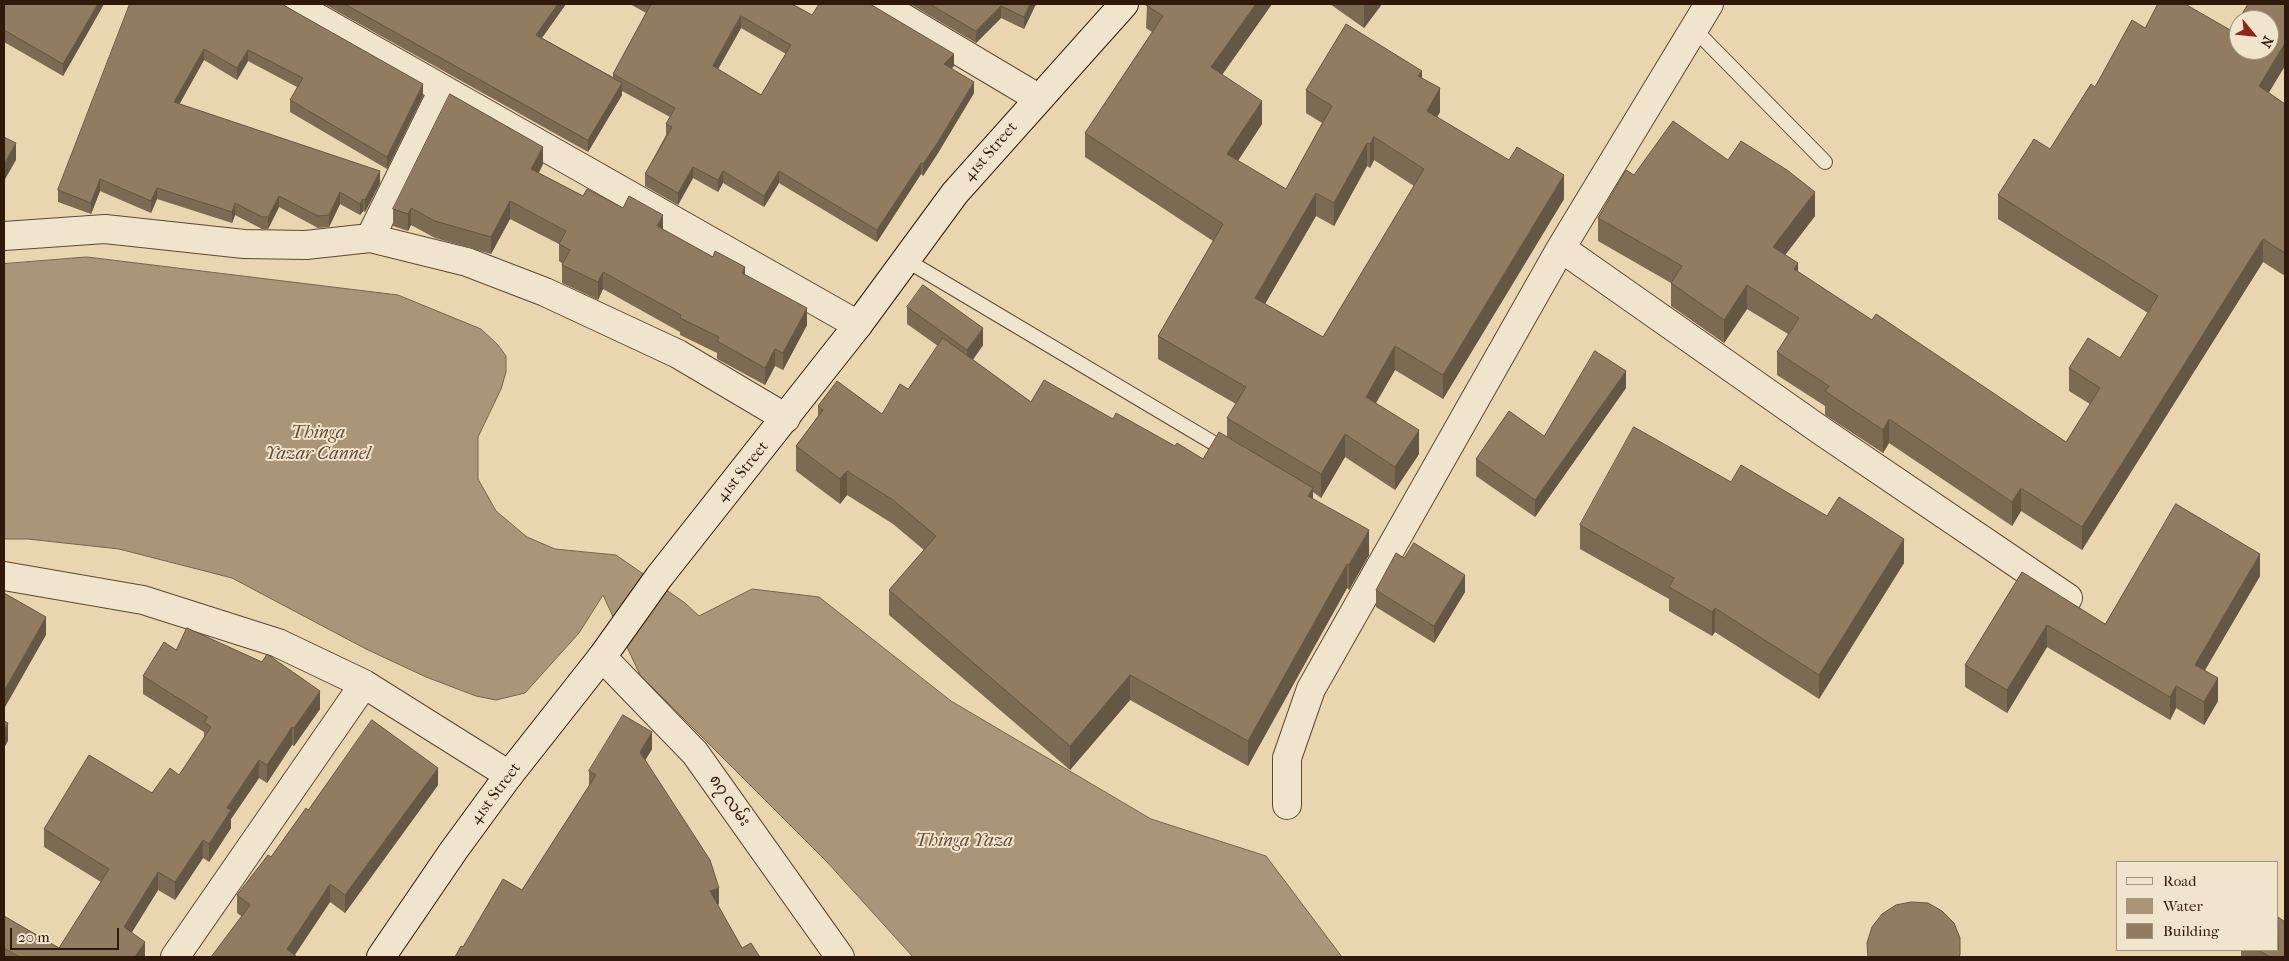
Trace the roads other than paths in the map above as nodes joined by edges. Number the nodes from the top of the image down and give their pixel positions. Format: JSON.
{"nodes":[{"id":1,"x":293,"y":4,"type":"edge"},
{"id":2,"x":1124,"y":4,"type":"edge"},
{"id":3,"x":1709,"y":4,"type":"edge"},
{"id":4,"x":889,"y":6,"type":"edge"},
{"id":5,"x":1695,"y":30,"type":"junction"},
{"id":6,"x":443,"y":90,"type":"junction"},
{"id":7,"x":1038,"y":98,"type":"junction"},
{"id":8,"x":1825,"y":162,"type":"dead end"},
{"id":9,"x":4,"y":236,"type":"edge"},
{"id":10,"x":370,"y":238,"type":"junction"},
{"id":11,"x":1561,"y":248,"type":"junction"},
{"id":12,"x":906,"y":260,"type":"junction"},
{"id":13,"x":858,"y":325,"type":"junction"},
{"id":14,"x":786,"y":418,"type":"junction"},
{"id":15,"x":1238,"y":458,"type":"edge"},
{"id":16,"x":4,"y":576,"type":"edge"},
{"id":17,"x":2068,"y":598,"type":"edge"},
{"id":18,"x":604,"y":654,"type":"junction"},
{"id":19,"x":364,"y":684,"type":"junction"},
{"id":20,"x":509,"y":776,"type":"junction"},
{"id":21,"x":1287,"y":805,"type":"dead end"},
{"id":22,"x":175,"y":957,"type":"edge"},
{"id":23,"x":382,"y":957,"type":"edge"},
{"id":24,"x":840,"y":957,"type":"edge"}],
"edges":[{"from":1,"to":6,"type":"street"},
{"from":2,"to":7,"type":"street","name":"41st Street"},
{"from":3,"to":5,"type":"street"},
{"from":4,"to":7,"type":"street"},
{"from":5,"to":8,"type":"lane"},
{"from":5,"to":11,"type":"street"},
{"from":6,"to":10,"type":"street"},
{"from":6,"to":13,"type":"street"},
{"from":7,"to":12,"type":"street","name":"41st Street"},
{"from":9,"to":10,"type":"street"},
{"from":10,"to":14,"type":"street"},
{"from":11,"to":17,"type":"street"},
{"from":11,"to":21,"type":"street"},
{"from":12,"to":13,"type":"street","name":"41st Street"},
{"from":12,"to":15,"type":"lane"},
{"from":13,"to":14,"type":"street","name":"41st Street"},
{"from":14,"to":18,"type":"street","name":"41st Street"},
{"from":16,"to":19,"type":"street"},
{"from":18,"to":20,"type":"street","name":"41st Street"},
{"from":18,"to":24,"type":"street","name":"၈၇ လမ်း"},
{"from":19,"to":20,"type":"street"},
{"from":19,"to":22,"type":"street"},
{"from":20,"to":23,"type":"street","name":"41st Street"}]}
